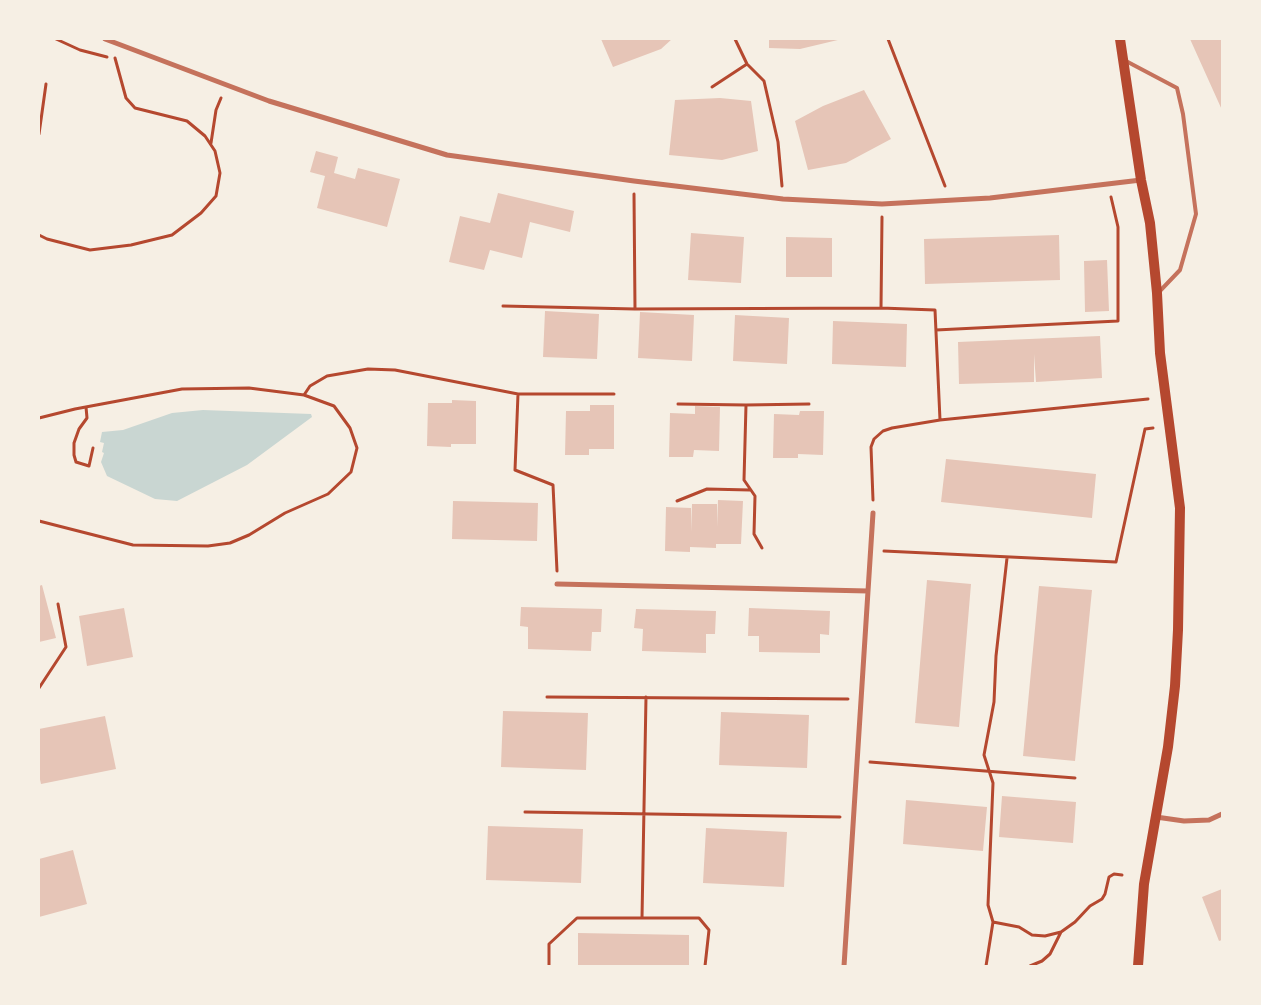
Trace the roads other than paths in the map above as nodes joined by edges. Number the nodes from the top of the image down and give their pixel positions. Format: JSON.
{"nodes":[{"id":1,"x":105,"y":39,"type":"edge"},
{"id":2,"x":1120,"y":39,"type":"edge"},
{"id":3,"x":1122,"y":59,"type":"junction"},
{"id":4,"x":1141,"y":180,"type":"junction"},
{"id":5,"x":1157,"y":293,"type":"junction"},
{"id":6,"x":873,"y":514,"type":"road end"},
{"id":7,"x":557,"y":584,"type":"road end"},
{"id":8,"x":868,"y":591,"type":"junction"},
{"id":9,"x":1222,"y":814,"type":"edge"},
{"id":10,"x":1156,"y":818,"type":"junction"},
{"id":11,"x":844,"y":966,"type":"edge"},
{"id":12,"x":1138,"y":966,"type":"edge"}],
"edges":[{"from":1,"to":4,"type":"street"},
{"from":2,"to":3,"type":"main road"},
{"from":3,"to":4,"type":"main road"},
{"from":3,"to":5,"type":"lane"},
{"from":4,"to":5,"type":"main road"},
{"from":5,"to":10,"type":"main road"},
{"from":6,"to":8,"type":"street"},
{"from":7,"to":8,"type":"street"},
{"from":8,"to":11,"type":"street"},
{"from":9,"to":10,"type":"street"},
{"from":10,"to":12,"type":"main road"}]}
